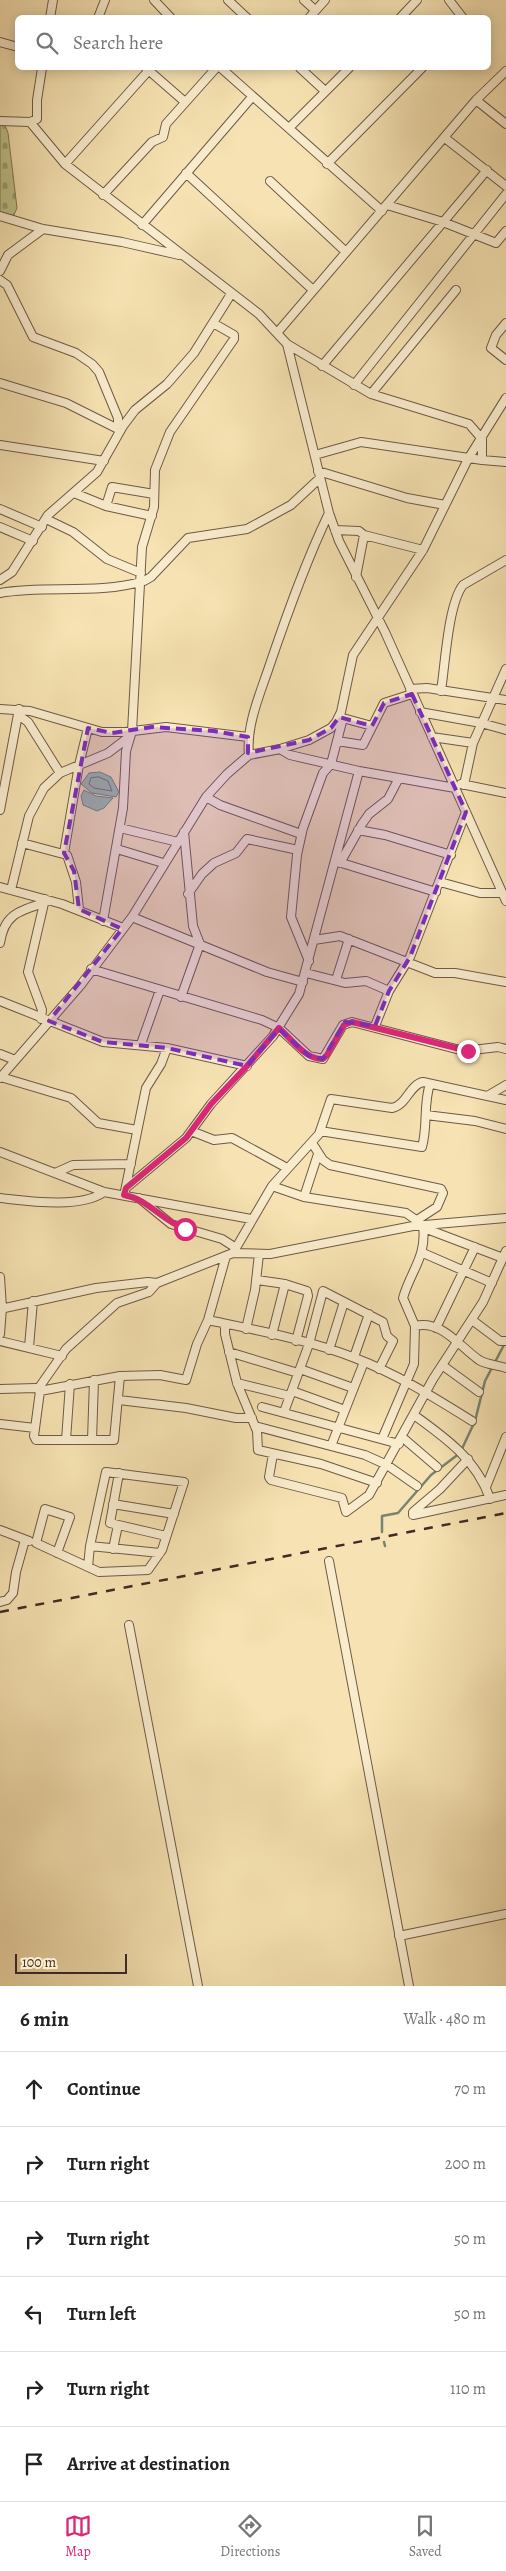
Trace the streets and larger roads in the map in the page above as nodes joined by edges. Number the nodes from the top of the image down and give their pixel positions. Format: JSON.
{"nodes":[{"id":1,"x":53,"y":0,"type":"edge"},
{"id":2,"x":105,"y":0,"type":"edge"},
{"id":3,"x":154,"y":0,"type":"edge"},
{"id":4,"x":228,"y":0,"type":"edge"},
{"id":5,"x":304,"y":0,"type":"edge"},
{"id":6,"x":325,"y":0,"type":"edge"},
{"id":7,"x":417,"y":0,"type":"edge"},
{"id":8,"x":449,"y":0,"type":"edge"},
{"id":9,"x":315,"y":10,"type":"junction"},
{"id":10,"x":50,"y":15,"type":"edge"},
{"id":11,"x":99,"y":15,"type":"edge"},
{"id":12,"x":168,"y":15,"type":"edge"},
{"id":13,"x":244,"y":15,"type":"edge"},
{"id":14,"x":311,"y":15,"type":"edge"},
{"id":15,"x":403,"y":15,"type":"edge"},
{"id":16,"x":462,"y":15,"type":"edge"},
{"id":17,"x":0,"y":42,"type":"edge"},
{"id":18,"x":15,"y":46,"type":"edge"},
{"id":19,"x":42,"y":70,"type":"edge"},
{"id":20,"x":146,"y":70,"type":"edge"},
{"id":21,"x":148,"y":70,"type":"edge"},
{"id":22,"x":214,"y":70,"type":"edge"},
{"id":23,"x":223,"y":70,"type":"edge"},
{"id":24,"x":302,"y":70,"type":"edge"},
{"id":25,"x":347,"y":70,"type":"edge"},
{"id":26,"x":420,"y":70,"type":"edge"},
{"id":27,"x":506,"y":71,"type":"edge"},
{"id":28,"x":326,"y":91,"type":"junction"},
{"id":29,"x":252,"y":97,"type":"junction"},
{"id":30,"x":476,"y":100,"type":"junction"},
{"id":31,"x":185,"y":102,"type":"junction"},
{"id":32,"x":0,"y":121,"type":"edge"},
{"id":33,"x":30,"y":122,"type":"junction"},
{"id":34,"x":506,"y":124,"type":"edge"},
{"id":35,"x":289,"y":128,"type":"junction"},
{"id":36,"x":445,"y":138,"type":"junction"},
{"id":37,"x":65,"y":164,"type":"junction"},
{"id":38,"x":327,"y":164,"type":"junction"},
{"id":39,"x":487,"y":170,"type":"junction"},
{"id":40,"x":186,"y":173,"type":"junction"},
{"id":41,"x":270,"y":181,"type":"dead end"},
{"id":42,"x":506,"y":186,"type":"edge"},
{"id":43,"x":506,"y":194,"type":"edge"},
{"id":44,"x":103,"y":195,"type":"junction"},
{"id":45,"x":384,"y":208,"type":"junction"},
{"id":46,"x":0,"y":216,"type":"edge"},
{"id":47,"x":443,"y":222,"type":"junction"},
{"id":48,"x":142,"y":225,"type":"junction"},
{"id":49,"x":43,"y":229,"type":"junction"},
{"id":50,"x":506,"y":231,"type":"edge"},
{"id":51,"x":474,"y":234,"type":"junction"},
{"id":52,"x":0,"y":250,"type":"edge"},
{"id":53,"x":346,"y":252,"type":"junction"},
{"id":54,"x":8,"y":255,"type":"junction"},
{"id":55,"x":181,"y":255,"type":"junction"},
{"id":56,"x":0,"y":271,"type":"edge"},
{"id":57,"x":0,"y":280,"type":"edge"},
{"id":58,"x":313,"y":290,"type":"junction"},
{"id":59,"x":456,"y":290,"type":"dead end"},
{"id":60,"x":231,"y":294,"type":"junction"},
{"id":61,"x":213,"y":323,"type":"junction"},
{"id":62,"x":506,"y":323,"type":"edge"},
{"id":63,"x":277,"y":332,"type":"junction"},
{"id":64,"x":286,"y":344,"type":"junction"},
{"id":65,"x":506,"y":360,"type":"edge"},
{"id":66,"x":322,"y":366,"type":"junction"},
{"id":67,"x":0,"y":384,"type":"edge"},
{"id":68,"x":354,"y":385,"type":"junction"},
{"id":69,"x":371,"y":394,"type":"junction"},
{"id":70,"x":506,"y":398,"type":"edge"},
{"id":71,"x":119,"y":430,"type":"junction"},
{"id":72,"x":482,"y":439,"type":"junction"},
{"id":73,"x":0,"y":445,"type":"edge"},
{"id":74,"x":315,"y":455,"type":"junction"},
{"id":75,"x":468,"y":459,"type":"junction"},
{"id":76,"x":482,"y":460,"type":"junction"},
{"id":77,"x":104,"y":461,"type":"junction"},
{"id":78,"x":506,"y":462,"type":"edge"},
{"id":79,"x":319,"y":475,"type":"junction"},
{"id":80,"x":74,"y":493,"type":"junction"},
{"id":81,"x":154,"y":494,"type":"junction"},
{"id":82,"x":106,"y":506,"type":"junction"},
{"id":83,"x":444,"y":506,"type":"junction"},
{"id":84,"x":0,"y":508,"type":"edge"},
{"id":85,"x":329,"y":513,"type":"junction"},
{"id":86,"x":152,"y":516,"type":"junction"},
{"id":87,"x":46,"y":519,"type":"junction"},
{"id":88,"x":0,"y":527,"type":"edge"},
{"id":89,"x":42,"y":527,"type":"junction"},
{"id":90,"x":335,"y":530,"type":"junction"},
{"id":91,"x":364,"y":535,"type":"junction"},
{"id":92,"x":33,"y":540,"type":"junction"},
{"id":93,"x":423,"y":550,"type":"junction"},
{"id":94,"x":506,"y":560,"type":"edge"},
{"id":95,"x":356,"y":577,"type":"junction"},
{"id":96,"x":141,"y":578,"type":"junction"},
{"id":97,"x":0,"y":580,"type":"edge"},
{"id":98,"x":0,"y":594,"type":"edge"},
{"id":99,"x":378,"y":620,"type":"junction"},
{"id":100,"x":506,"y":669,"type":"edge"},
{"id":101,"x":411,"y":691,"type":"junction"},
{"id":102,"x":442,"y":691,"type":"junction"},
{"id":103,"x":493,"y":697,"type":"junction"},
{"id":104,"x":506,"y":700,"type":"edge"},
{"id":105,"x":0,"y":709,"type":"edge"},
{"id":106,"x":19,"y":712,"type":"junction"},
{"id":107,"x":420,"y":712,"type":"junction"},
{"id":108,"x":341,"y":718,"type":"junction"},
{"id":109,"x":481,"y":722,"type":"junction"},
{"id":110,"x":372,"y":726,"type":"junction"},
{"id":111,"x":88,"y":728,"type":"junction"},
{"id":112,"x":506,"y":730,"type":"edge"},
{"id":113,"x":132,"y":733,"type":"junction"},
{"id":114,"x":248,"y":737,"type":"junction"},
{"id":115,"x":432,"y":737,"type":"junction"},
{"id":116,"x":337,"y":741,"type":"junction"},
{"id":117,"x":472,"y":743,"type":"junction"},
{"id":118,"x":280,"y":749,"type":"junction"},
{"id":119,"x":249,"y":755,"type":"junction"},
{"id":120,"x":331,"y":764,"type":"junction"},
{"id":121,"x":78,"y":765,"type":"junction"},
{"id":122,"x":359,"y":771,"type":"junction"},
{"id":123,"x":60,"y":773,"type":"junction"},
{"id":124,"x":399,"y":778,"type":"junction"},
{"id":125,"x":464,"y":784,"type":"junction"},
{"id":126,"x":453,"y":785,"type":"junction"},
{"id":127,"x":506,"y":793,"type":"edge"},
{"id":128,"x":206,"y":797,"type":"junction"},
{"id":129,"x":0,"y":810,"type":"edge"},
{"id":130,"x":466,"y":812,"type":"junction"},
{"id":131,"x":120,"y":828,"type":"junction"},
{"id":132,"x":358,"y":830,"type":"junction"},
{"id":133,"x":184,"y":832,"type":"junction"},
{"id":134,"x":301,"y":834,"type":"junction"},
{"id":135,"x":178,"y":842,"type":"junction"},
{"id":136,"x":22,"y":843,"type":"junction"},
{"id":137,"x":117,"y":849,"type":"junction"},
{"id":138,"x":298,"y":850,"type":"junction"},
{"id":139,"x":64,"y":852,"type":"junction"},
{"id":140,"x":451,"y":855,"type":"junction"},
{"id":141,"x":338,"y":862,"type":"junction"},
{"id":142,"x":163,"y":863,"type":"junction"},
{"id":143,"x":440,"y":882,"type":"junction"},
{"id":144,"x":502,"y":884,"type":"edge"},
{"id":145,"x":0,"y":887,"type":"edge"},
{"id":146,"x":10,"y":890,"type":"junction"},
{"id":147,"x":436,"y":892,"type":"junction"},
{"id":148,"x":188,"y":894,"type":"junction"},
{"id":149,"x":504,"y":897,"type":"edge"},
{"id":150,"x":44,"y":901,"type":"junction"},
{"id":151,"x":79,"y":909,"type":"junction"},
{"id":152,"x":132,"y":916,"type":"junction"},
{"id":153,"x":104,"y":921,"type":"junction"},
{"id":154,"x":123,"y":928,"type":"junction"},
{"id":155,"x":314,"y":940,"type":"junction"},
{"id":156,"x":349,"y":940,"type":"junction"},
{"id":157,"x":0,"y":943,"type":"edge"},
{"id":158,"x":200,"y":944,"type":"junction"},
{"id":159,"x":309,"y":961,"type":"junction"},
{"id":160,"x":406,"y":964,"type":"junction"},
{"id":161,"x":91,"y":969,"type":"junction"},
{"id":162,"x":306,"y":973,"type":"junction"},
{"id":163,"x":336,"y":980,"type":"junction"},
{"id":164,"x":303,"y":982,"type":"junction"},
{"id":165,"x":506,"y":982,"type":"edge"},
{"id":166,"x":160,"y":990,"type":"junction"},
{"id":167,"x":389,"y":991,"type":"junction"},
{"id":168,"x":181,"y":997,"type":"junction"},
{"id":169,"x":0,"y":1001,"type":"edge"},
{"id":170,"x":45,"y":1020,"type":"junction"},
{"id":171,"x":375,"y":1026,"type":"junction"},
{"id":172,"x":279,"y":1028,"type":"junction"},
{"id":173,"x":140,"y":1044,"type":"junction"},
{"id":174,"x":167,"y":1048,"type":"junction"},
{"id":175,"x":506,"y":1049,"type":"edge"},
{"id":176,"x":0,"y":1054,"type":"edge"},
{"id":177,"x":15,"y":1060,"type":"junction"},
{"id":178,"x":247,"y":1066,"type":"junction"},
{"id":179,"x":0,"y":1078,"type":"edge"},
{"id":180,"x":430,"y":1084,"type":"junction"},
{"id":181,"x":506,"y":1085,"type":"edge"},
{"id":182,"x":489,"y":1095,"type":"junction"},
{"id":183,"x":506,"y":1100,"type":"edge"},
{"id":184,"x":426,"y":1115,"type":"junction"},
{"id":185,"x":506,"y":1129,"type":"edge"},
{"id":186,"x":137,"y":1130,"type":"junction"},
{"id":187,"x":192,"y":1131,"type":"junction"},
{"id":188,"x":320,"y":1131,"type":"junction"},
{"id":189,"x":312,"y":1143,"type":"junction"},
{"id":190,"x":0,"y":1152,"type":"edge"},
{"id":191,"x":318,"y":1154,"type":"junction"},
{"id":192,"x":131,"y":1164,"type":"junction"},
{"id":193,"x":287,"y":1168,"type":"junction"},
{"id":194,"x":54,"y":1173,"type":"junction"},
{"id":195,"x":272,"y":1186,"type":"junction"},
{"id":196,"x":125,"y":1191,"type":"junction"},
{"id":197,"x":104,"y":1192,"type":"junction"},
{"id":198,"x":304,"y":1197,"type":"junction"},
{"id":199,"x":0,"y":1198,"type":"edge"},
{"id":200,"x":138,"y":1198,"type":"junction"},
{"id":201,"x":506,"y":1218,"type":"edge"},
{"id":202,"x":251,"y":1219,"type":"junction"},
{"id":203,"x":421,"y":1224,"type":"junction"},
{"id":204,"x":474,"y":1247,"type":"junction"},
{"id":205,"x":232,"y":1252,"type":"junction"},
{"id":206,"x":423,"y":1253,"type":"junction"},
{"id":207,"x":259,"y":1254,"type":"junction"},
{"id":208,"x":505,"y":1254,"type":"edge"},
{"id":209,"x":465,"y":1271,"type":"junction"},
{"id":210,"x":0,"y":1279,"type":"edge"},
{"id":211,"x":257,"y":1280,"type":"junction"},
{"id":212,"x":157,"y":1283,"type":"junction"},
{"id":213,"x":492,"y":1283,"type":"junction"},
{"id":214,"x":285,"y":1284,"type":"junction"},
{"id":215,"x":33,"y":1301,"type":"junction"},
{"id":216,"x":344,"y":1302,"type":"junction"},
{"id":217,"x":1,"y":1309,"type":"edge"},
{"id":218,"x":369,"y":1314,"type":"junction"},
{"id":219,"x":208,"y":1320,"type":"junction"},
{"id":220,"x":472,"y":1320,"type":"junction"},
{"id":221,"x":225,"y":1324,"type":"junction"},
{"id":222,"x":414,"y":1326,"type":"junction"},
{"id":223,"x":436,"y":1328,"type":"junction"},
{"id":224,"x":246,"y":1329,"type":"junction"},
{"id":225,"x":0,"y":1334,"type":"edge"},
{"id":226,"x":272,"y":1335,"type":"junction"},
{"id":227,"x":296,"y":1340,"type":"junction"},
{"id":228,"x":0,"y":1341,"type":"edge"},
{"id":229,"x":506,"y":1341,"type":"edge"},
{"id":230,"x":457,"y":1342,"type":"junction"},
{"id":231,"x":309,"y":1344,"type":"junction"},
{"id":232,"x":29,"y":1347,"type":"junction"},
{"id":233,"x":329,"y":1350,"type":"junction"},
{"id":234,"x":228,"y":1352,"type":"junction"},
{"id":235,"x":62,"y":1356,"type":"junction"},
{"id":236,"x":354,"y":1357,"type":"junction"},
{"id":237,"x":364,"y":1362,"type":"junction"},
{"id":238,"x":442,"y":1365,"type":"junction"},
{"id":239,"x":506,"y":1368,"type":"edge"},
{"id":240,"x":379,"y":1369,"type":"junction"},
{"id":241,"x":299,"y":1371,"type":"junction"},
{"id":242,"x":120,"y":1376,"type":"junction"},
{"id":243,"x":94,"y":1380,"type":"junction"},
{"id":244,"x":406,"y":1382,"type":"junction"},
{"id":245,"x":70,"y":1384,"type":"junction"},
{"id":246,"x":237,"y":1384,"type":"junction"},
{"id":247,"x":0,"y":1388,"type":"edge"},
{"id":248,"x":354,"y":1388,"type":"junction"},
{"id":249,"x":39,"y":1390,"type":"junction"},
{"id":250,"x":426,"y":1392,"type":"junction"},
{"id":251,"x":479,"y":1392,"type":"dead end"},
{"id":252,"x":291,"y":1393,"type":"junction"},
{"id":253,"x":119,"y":1400,"type":"junction"},
{"id":254,"x":262,"y":1407,"type":"dead end"},
{"id":255,"x":345,"y":1410,"type":"junction"},
{"id":256,"x":284,"y":1412,"type":"junction"},
{"id":257,"x":414,"y":1415,"type":"junction"},
{"id":258,"x":252,"y":1418,"type":"junction"},
{"id":259,"x":472,"y":1421,"type":"dead end"},
{"id":260,"x":0,"y":1424,"type":"edge"},
{"id":261,"x":255,"y":1426,"type":"junction"},
{"id":262,"x":338,"y":1426,"type":"junction"},
{"id":263,"x":35,"y":1428,"type":"junction"},
{"id":264,"x":506,"y":1437,"type":"edge"},
{"id":265,"x":382,"y":1439,"type":"junction"},
{"id":266,"x":66,"y":1440,"type":"junction"},
{"id":267,"x":92,"y":1440,"type":"junction"},
{"id":268,"x":400,"y":1441,"type":"junction"},
{"id":269,"x":331,"y":1446,"type":"junction"},
{"id":270,"x":273,"y":1454,"type":"junction"},
{"id":271,"x":468,"y":1459,"type":"junction"},
{"id":272,"x":387,"y":1465,"type":"junction"},
{"id":273,"x":437,"y":1468,"type":"dead end"},
{"id":274,"x":119,"y":1473,"type":"junction"},
{"id":275,"x":376,"y":1483,"type":"junction"},
{"id":276,"x":417,"y":1486,"type":"dead end"},
{"id":277,"x":486,"y":1487,"type":"junction"},
{"id":278,"x":506,"y":1495,"type":"edge"},
{"id":279,"x":490,"y":1499,"type":"junction"},
{"id":280,"x":113,"y":1504,"type":"junction"},
{"id":281,"x":174,"y":1514,"type":"junction"},
{"id":282,"x":118,"y":1526,"type":"junction"},
{"id":283,"x":0,"y":1530,"type":"edge"},
{"id":284,"x":166,"y":1536,"type":"junction"},
{"id":285,"x":25,"y":1540,"type":"junction"},
{"id":286,"x":36,"y":1542,"type":"junction"},
{"id":287,"x":90,"y":1546,"type":"junction"},
{"id":288,"x":113,"y":1549,"type":"junction"},
{"id":289,"x":57,"y":1553,"type":"junction"},
{"id":290,"x":160,"y":1553,"type":"junction"},
{"id":291,"x":329,"y":1561,"type":"dead end"},
{"id":292,"x":88,"y":1567,"type":"junction"},
{"id":293,"x":0,"y":1602,"type":"edge"},
{"id":294,"x":129,"y":1625,"type":"dead end"},
{"id":295,"x":506,"y":1914,"type":"edge"},
{"id":296,"x":399,"y":1936,"type":"junction"},
{"id":297,"x":198,"y":1986,"type":"edge"},
{"id":298,"x":409,"y":1986,"type":"edge"}],
"edges":[{"from":1,"to":10,"type":"street"},
{"from":2,"to":11,"type":"street"},
{"from":3,"to":12,"type":"street"},
{"from":4,"to":13,"type":"street"},
{"from":5,"to":9,"type":"street"},
{"from":6,"to":9,"type":"street"},
{"from":7,"to":15,"type":"street"},
{"from":8,"to":16,"type":"street"},
{"from":9,"to":14,"type":"street"},
{"from":17,"to":18,"type":"street"},
{"from":19,"to":33,"type":"street"},
{"from":20,"to":37,"type":"street"},
{"from":21,"to":31,"type":"street"},
{"from":22,"to":31,"type":"street"},
{"from":23,"to":29,"type":"street"},
{"from":24,"to":28,"type":"street"},
{"from":25,"to":28,"type":"street"},
{"from":26,"to":38,"type":"street"},
{"from":27,"to":30,"type":"street"},
{"from":28,"to":35,"type":"street"},
{"from":29,"to":35,"type":"street"},
{"from":29,"to":40,"type":"street"},
{"from":30,"to":34,"type":"street"},
{"from":30,"to":36,"type":"street"},
{"from":31,"to":44,"type":"street"},
{"from":32,"to":33,"type":"street"},
{"from":33,"to":37,"type":"street"},
{"from":35,"to":38,"type":"street"},
{"from":36,"to":39,"type":"street"},
{"from":36,"to":45,"type":"street"},
{"from":37,"to":44,"type":"street"},
{"from":38,"to":45,"type":"street"},
{"from":39,"to":42,"type":"street"},
{"from":39,"to":47,"type":"street"},
{"from":40,"to":48,"type":"street"},
{"from":40,"to":58,"type":"street"},
{"from":41,"to":53,"type":"street"},
{"from":43,"to":51,"type":"street"},
{"from":44,"to":48,"type":"street"},
{"from":45,"to":47,"type":"street"},
{"from":45,"to":53,"type":"street"},
{"from":46,"to":49,"type":"street"},
{"from":47,"to":51,"type":"street"},
{"from":47,"to":66,"type":"street"},
{"from":48,"to":55,"type":"street"},
{"from":49,"to":54,"type":"street"},
{"from":49,"to":55,"type":"street"},
{"from":50,"to":51,"type":"street"},
{"from":51,"to":68,"type":"street"},
{"from":52,"to":54,"type":"street"},
{"from":53,"to":58,"type":"street"},
{"from":54,"to":56,"type":"street"},
{"from":55,"to":60,"type":"street"},
{"from":57,"to":71,"type":"street"},
{"from":58,"to":63,"type":"street"},
{"from":59,"to":69,"type":"street"},
{"from":60,"to":61,"type":"street"},
{"from":60,"to":63,"type":"street"},
{"from":61,"to":71,"type":"street"},
{"from":61,"to":81,"type":"street"},
{"from":62,"to":65,"type":"street"},
{"from":63,"to":64,"type":"street"},
{"from":64,"to":66,"type":"street"},
{"from":64,"to":74,"type":"street"},
{"from":66,"to":68,"type":"street"},
{"from":67,"to":71,"type":"street"},
{"from":68,"to":69,"type":"street"},
{"from":69,"to":72,"type":"street"},
{"from":70,"to":72,"type":"street"},
{"from":71,"to":77,"type":"street"},
{"from":72,"to":75,"type":"street"},
{"from":72,"to":76,"type":"street"},
{"from":73,"to":77,"type":"street"},
{"from":74,"to":75,"type":"street"},
{"from":74,"to":79,"type":"street"},
{"from":75,"to":76,"type":"street"},
{"from":75,"to":83,"type":"street"},
{"from":76,"to":78,"type":"street"},
{"from":77,"to":80,"type":"street"},
{"from":79,"to":83,"type":"street"},
{"from":79,"to":85,"type":"street"},
{"from":79,"to":96,"type":"street"},
{"from":80,"to":82,"type":"street"},
{"from":80,"to":87,"type":"street"},
{"from":81,"to":82,"type":"street"},
{"from":81,"to":86,"type":"street"},
{"from":82,"to":86,"type":"street"},
{"from":83,"to":93,"type":"street"},
{"from":84,"to":89,"type":"street"},
{"from":85,"to":90,"type":"street"},
{"from":85,"to":114,"type":"street"},
{"from":86,"to":96,"type":"street"},
{"from":87,"to":89,"type":"street"},
{"from":87,"to":96,"type":"street"},
{"from":88,"to":92,"type":"street"},
{"from":89,"to":92,"type":"street"},
{"from":90,"to":91,"type":"street"},
{"from":90,"to":95,"type":"street"},
{"from":91,"to":93,"type":"street"},
{"from":91,"to":95,"type":"street"},
{"from":92,"to":97,"type":"street"},
{"from":93,"to":99,"type":"street"},
{"from":94,"to":102,"type":"street"},
{"from":95,"to":99,"type":"street"},
{"from":96,"to":98,"type":"street"},
{"from":96,"to":113,"type":"street"},
{"from":99,"to":101,"type":"street"},
{"from":99,"to":108,"type":"street"},
{"from":100,"to":103,"type":"street"},
{"from":101,"to":102,"type":"street"},
{"from":101,"to":107,"type":"street"},
{"from":101,"to":110,"type":"street"},
{"from":102,"to":103,"type":"street"},
{"from":103,"to":104,"type":"street"},
{"from":103,"to":109,"type":"street"},
{"from":105,"to":106,"type":"street"},
{"from":106,"to":111,"type":"street"},
{"from":106,"to":123,"type":"street"},
{"from":106,"to":129,"type":"street"},
{"from":107,"to":109,"type":"street"},
{"from":107,"to":115,"type":"street"},
{"from":108,"to":110,"type":"street"},
{"from":108,"to":116,"type":"street"},
{"from":108,"to":118,"type":"street"},
{"from":109,"to":112,"type":"street"},
{"from":109,"to":117,"type":"street"},
{"from":110,"to":116,"type":"street"},
{"from":111,"to":113,"type":"street"},
{"from":111,"to":121,"type":"street"},
{"from":113,"to":114,"type":"street"},
{"from":113,"to":121,"type":"street"},
{"from":113,"to":131,"type":"street"},
{"from":114,"to":119,"type":"street"},
{"from":115,"to":117,"type":"street"},
{"from":115,"to":126,"type":"street"},
{"from":116,"to":120,"type":"street"},
{"from":117,"to":125,"type":"street"},
{"from":118,"to":119,"type":"street"},
{"from":118,"to":120,"type":"street"},
{"from":119,"to":128,"type":"street"},
{"from":120,"to":122,"type":"street"},
{"from":120,"to":134,"type":"street"},
{"from":121,"to":123,"type":"street"},
{"from":121,"to":139,"type":"street"},
{"from":122,"to":124,"type":"street"},
{"from":122,"to":141,"type":"street"},
{"from":123,"to":136,"type":"street"},
{"from":124,"to":126,"type":"street"},
{"from":124,"to":132,"type":"street"},
{"from":125,"to":126,"type":"street"},
{"from":125,"to":127,"type":"street"},
{"from":126,"to":130,"type":"street"},
{"from":128,"to":133,"type":"street"},
{"from":128,"to":134,"type":"street"},
{"from":130,"to":140,"type":"street"},
{"from":130,"to":144,"type":"street"},
{"from":131,"to":135,"type":"street"},
{"from":131,"to":137,"type":"street"},
{"from":132,"to":140,"type":"street"},
{"from":132,"to":141,"type":"street"},
{"from":133,"to":135,"type":"street"},
{"from":133,"to":148,"type":"street"},
{"from":134,"to":138,"type":"street"},
{"from":135,"to":142,"type":"street"},
{"from":136,"to":139,"type":"street"},
{"from":136,"to":146,"type":"street"},
{"from":137,"to":142,"type":"street"},
{"from":137,"to":153,"type":"street"},
{"from":138,"to":148,"type":"street"},
{"from":138,"to":159,"type":"street"},
{"from":139,"to":151,"type":"street"},
{"from":140,"to":143,"type":"street"},
{"from":141,"to":147,"type":"street"},
{"from":141,"to":155,"type":"street"},
{"from":142,"to":152,"type":"street"},
{"from":143,"to":147,"type":"street"},
{"from":143,"to":149,"type":"street"},
{"from":144,"to":149,"type":"street"},
{"from":145,"to":146,"type":"street"},
{"from":146,"to":150,"type":"street"},
{"from":147,"to":160,"type":"street"},
{"from":148,"to":158,"type":"street"},
{"from":150,"to":151,"type":"street"},
{"from":150,"to":157,"type":"street"},
{"from":150,"to":170,"type":"street"},
{"from":151,"to":153,"type":"street"},
{"from":152,"to":154,"type":"street"},
{"from":152,"to":158,"type":"street"},
{"from":153,"to":154,"type":"street"},
{"from":154,"to":161,"type":"street"},
{"from":155,"to":156,"type":"street"},
{"from":155,"to":159,"type":"street"},
{"from":156,"to":160,"type":"street"},
{"from":156,"to":163,"type":"street"},
{"from":158,"to":164,"type":"street"},
{"from":158,"to":168,"type":"street"},
{"from":159,"to":162,"type":"street"},
{"from":160,"to":165,"type":"street"},
{"from":160,"to":167,"type":"street"},
{"from":161,"to":166,"type":"street"},
{"from":161,"to":170,"type":"street"},
{"from":162,"to":163,"type":"street"},
{"from":162,"to":164,"type":"street"},
{"from":163,"to":167,"type":"street"},
{"from":164,"to":172,"type":"street"},
{"from":166,"to":168,"type":"street"},
{"from":166,"to":173,"type":"street"},
{"from":167,"to":171,"type":"street"},
{"from":168,"to":172,"type":"street"},
{"from":169,"to":170,"type":"street"},
{"from":170,"to":173,"type":"street"},
{"from":170,"to":177,"type":"street"},
{"from":171,"to":172,"type":"street"},
{"from":171,"to":175,"type":"street"},
{"from":172,"to":178,"type":"street"},
{"from":173,"to":174,"type":"street"},
{"from":174,"to":178,"type":"street"},
{"from":174,"to":186,"type":"street"},
{"from":176,"to":177,"type":"street"},
{"from":177,"to":179,"type":"street"},
{"from":178,"to":187,"type":"street"},
{"from":179,"to":186,"type":"street"},
{"from":180,"to":182,"type":"street"},
{"from":180,"to":184,"type":"street"},
{"from":180,"to":188,"type":"street"},
{"from":181,"to":182,"type":"street"},
{"from":182,"to":183,"type":"street"},
{"from":184,"to":185,"type":"street"},
{"from":184,"to":188,"type":"street"},
{"from":186,"to":192,"type":"street"},
{"from":187,"to":193,"type":"street"},
{"from":187,"to":196,"type":"street"},
{"from":188,"to":189,"type":"street"},
{"from":189,"to":191,"type":"street"},
{"from":189,"to":193,"type":"street"},
{"from":190,"to":194,"type":"street"},
{"from":191,"to":198,"type":"street"},
{"from":191,"to":203,"type":"street"},
{"from":192,"to":194,"type":"street"},
{"from":192,"to":196,"type":"street"},
{"from":193,"to":195,"type":"street"},
{"from":194,"to":197,"type":"street"},
{"from":195,"to":198,"type":"street"},
{"from":195,"to":202,"type":"street"},
{"from":196,"to":197,"type":"street"},
{"from":196,"to":200,"type":"street"},
{"from":197,"to":199,"type":"street"},
{"from":198,"to":203,"type":"street"},
{"from":200,"to":202,"type":"street"},
{"from":200,"to":205,"type":"street"},
{"from":201,"to":203,"type":"street"},
{"from":202,"to":205,"type":"street"},
{"from":203,"to":204,"type":"street"},
{"from":203,"to":206,"type":"street"},
{"from":203,"to":207,"type":"street"},
{"from":204,"to":208,"type":"street"},
{"from":204,"to":209,"type":"street"},
{"from":205,"to":207,"type":"street"},
{"from":205,"to":212,"type":"street"},
{"from":205,"to":219,"type":"street"},
{"from":206,"to":209,"type":"street"},
{"from":206,"to":222,"type":"street"},
{"from":207,"to":211,"type":"street"},
{"from":208,"to":213,"type":"street"},
{"from":209,"to":213,"type":"street"},
{"from":209,"to":223,"type":"street"},
{"from":210,"to":217,"type":"street"},
{"from":211,"to":214,"type":"street"},
{"from":211,"to":224,"type":"street"},
{"from":212,"to":215,"type":"street"},
{"from":212,"to":235,"type":"street"},
{"from":213,"to":220,"type":"street"},
{"from":214,"to":226,"type":"street"},
{"from":214,"to":227,"type":"street"},
{"from":215,"to":217,"type":"street"},
{"from":215,"to":232,"type":"street"},
{"from":216,"to":218,"type":"street"},
{"from":216,"to":231,"type":"street"},
{"from":216,"to":233,"type":"street"},
{"from":217,"to":225,"type":"street"},
{"from":218,"to":236,"type":"street"},
{"from":218,"to":240,"type":"street"},
{"from":219,"to":221,"type":"street"},
{"from":219,"to":242,"type":"street"},
{"from":220,"to":229,"type":"street"},
{"from":220,"to":230,"type":"street"},
{"from":221,"to":224,"type":"street"},
{"from":221,"to":234,"type":"street"},
{"from":222,"to":223,"type":"street"},
{"from":222,"to":244,"type":"street"},
{"from":223,"to":230,"type":"street"},
{"from":224,"to":226,"type":"street"},
{"from":226,"to":227,"type":"street"},
{"from":227,"to":231,"type":"street"},
{"from":228,"to":232,"type":"street"},
{"from":230,"to":238,"type":"street"},
{"from":230,"to":239,"type":"street"},
{"from":231,"to":233,"type":"street"},
{"from":231,"to":241,"type":"street"},
{"from":232,"to":235,"type":"street"},
{"from":233,"to":236,"type":"street"},
{"from":234,"to":241,"type":"street"},
{"from":234,"to":246,"type":"street"},
{"from":235,"to":249,"type":"street"},
{"from":236,"to":237,"type":"street"},
{"from":237,"to":240,"type":"street"},
{"from":237,"to":248,"type":"street"},
{"from":238,"to":250,"type":"street"},
{"from":238,"to":251,"type":"street"},
{"from":240,"to":244,"type":"street"},
{"from":241,"to":248,"type":"street"},
{"from":241,"to":252,"type":"street"},
{"from":242,"to":243,"type":"street"},
{"from":242,"to":253,"type":"street"},
{"from":243,"to":245,"type":"street"},
{"from":243,"to":267,"type":"street"},
{"from":244,"to":250,"type":"street"},
{"from":244,"to":265,"type":"street"},
{"from":245,"to":249,"type":"street"},
{"from":245,"to":266,"type":"street"},
{"from":246,"to":252,"type":"street"},
{"from":246,"to":258,"type":"street"},
{"from":247,"to":249,"type":"street"},
{"from":248,"to":255,"type":"street"},
{"from":249,"to":263,"type":"street"},
{"from":250,"to":257,"type":"street"},
{"from":250,"to":259,"type":"street"},
{"from":252,"to":255,"type":"street"},
{"from":252,"to":256,"type":"street"},
{"from":253,"to":258,"type":"street"},
{"from":253,"to":267,"type":"street"},
{"from":254,"to":256,"type":"street"},
{"from":255,"to":262,"type":"street"},
{"from":256,"to":262,"type":"street"},
{"from":257,"to":268,"type":"street"},
{"from":257,"to":271,"type":"street"},
{"from":258,"to":261,"type":"street"},
{"from":260,"to":263,"type":"street"},
{"from":261,"to":269,"type":"street"},
{"from":261,"to":270,"type":"street"},
{"from":262,"to":265,"type":"street"},
{"from":262,"to":269,"type":"street"},
{"from":263,"to":266,"type":"street"},
{"from":264,"to":277,"type":"street"},
{"from":265,"to":268,"type":"street"},
{"from":266,"to":267,"type":"street"},
{"from":268,"to":272,"type":"street"},
{"from":268,"to":273,"type":"street"},
{"from":269,"to":272,"type":"street"},
{"from":270,"to":275,"type":"street"},
{"from":270,"to":275,"type":"street"},
{"from":271,"to":277,"type":"street"},
{"from":271,"to":279,"type":"street"},
{"from":272,"to":275,"type":"street"},
{"from":272,"to":276,"type":"street"},
{"from":274,"to":280,"type":"street"},
{"from":274,"to":281,"type":"street"},
{"from":274,"to":287,"type":"street"},
{"from":277,"to":279,"type":"street"},
{"from":278,"to":279,"type":"street"},
{"from":280,"to":281,"type":"street"},
{"from":280,"to":282,"type":"street"},
{"from":281,"to":284,"type":"street"},
{"from":282,"to":284,"type":"street"},
{"from":282,"to":288,"type":"street"},
{"from":283,"to":285,"type":"street"},
{"from":284,"to":290,"type":"street"},
{"from":285,"to":286,"type":"street"},
{"from":285,"to":293,"type":"street"},
{"from":286,"to":289,"type":"street"},
{"from":286,"to":289,"type":"street"},
{"from":287,"to":288,"type":"street"},
{"from":287,"to":292,"type":"street"},
{"from":288,"to":290,"type":"street"},
{"from":289,"to":292,"type":"street"},
{"from":290,"to":292,"type":"street"},
{"from":291,"to":296,"type":"street"},
{"from":294,"to":297,"type":"street"},
{"from":295,"to":296,"type":"street"},
{"from":296,"to":298,"type":"street"}]}
